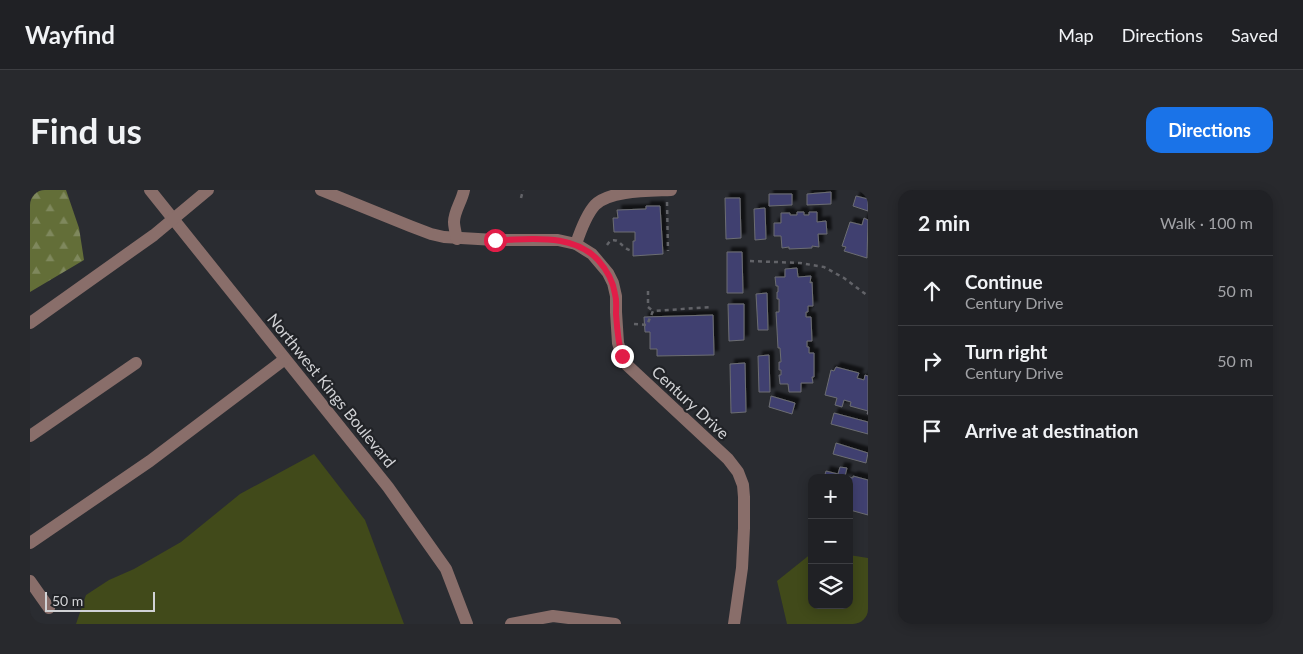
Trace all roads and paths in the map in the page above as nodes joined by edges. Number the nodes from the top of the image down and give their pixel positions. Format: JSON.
{"nodes":[{"id":1,"x":150,"y":190,"type":"edge"},
{"id":2,"x":208,"y":190,"type":"edge"},
{"id":3,"x":321,"y":190,"type":"edge"},
{"id":4,"x":464,"y":190,"type":"edge"},
{"id":5,"x":523,"y":190,"type":"edge"},
{"id":6,"x":669,"y":196,"type":"edge"},
{"id":7,"x":521,"y":198,"type":"dead end"},
{"id":8,"x":174,"y":219,"type":"junction"},
{"id":9,"x":457,"y":239,"type":"junction"},
{"id":10,"x":576,"y":244,"type":"junction"},
{"id":11,"x":607,"y":245,"type":"dead end"},
{"id":12,"x":633,"y":251,"type":"dead end"},
{"id":13,"x":668,"y":251,"type":"dead end"},
{"id":14,"x":750,"y":261,"type":"dead end"},
{"id":15,"x":648,"y":292,"type":"dead end"},
{"id":16,"x":868,"y":296,"type":"edge"},
{"id":17,"x":712,"y":307,"type":"dead end"},
{"id":18,"x":653,"y":311,"type":"junction"},
{"id":19,"x":30,"y":323,"type":"edge"},
{"id":20,"x":634,"y":324,"type":"dead end"},
{"id":21,"x":285,"y":359,"type":"junction"},
{"id":22,"x":136,"y":363,"type":"dead end"},
{"id":23,"x":30,"y":436,"type":"edge"},
{"id":24,"x":30,"y":543,"type":"edge"},
{"id":25,"x":30,"y":581,"type":"edge"},
{"id":26,"x":49,"y":608,"type":"dead end"},
{"id":27,"x":467,"y":624,"type":"edge"},
{"id":28,"x":512,"y":624,"type":"edge"},
{"id":29,"x":615,"y":624,"type":"edge"},
{"id":30,"x":734,"y":624,"type":"edge"}],
"edges":[{"from":1,"to":8,"type":"street","name":"Northwest Kings Boulevard"},
{"from":2,"to":8,"type":"street"},
{"from":3,"to":9,"type":"street","name":"Century Drive"},
{"from":4,"to":9,"type":"street"},
{"from":5,"to":7,"type":"path"},
{"from":6,"to":10,"type":"street"},
{"from":6,"to":13,"type":"path"},
{"from":8,"to":19,"type":"street"},
{"from":8,"to":21,"type":"street","name":"Northwest Kings Boulevard"},
{"from":9,"to":10,"type":"street","name":"Century Drive"},
{"from":10,"to":30,"type":"street","name":"Century Drive"},
{"from":11,"to":12,"type":"path"},
{"from":14,"to":16,"type":"path"},
{"from":15,"to":18,"type":"path"},
{"from":17,"to":18,"type":"path"},
{"from":18,"to":20,"type":"path"},
{"from":21,"to":24,"type":"street"},
{"from":21,"to":27,"type":"street","name":"Northwest Kings Boulevard"},
{"from":22,"to":23,"type":"street"},
{"from":25,"to":26,"type":"street"},
{"from":28,"to":29,"type":"street"}]}
